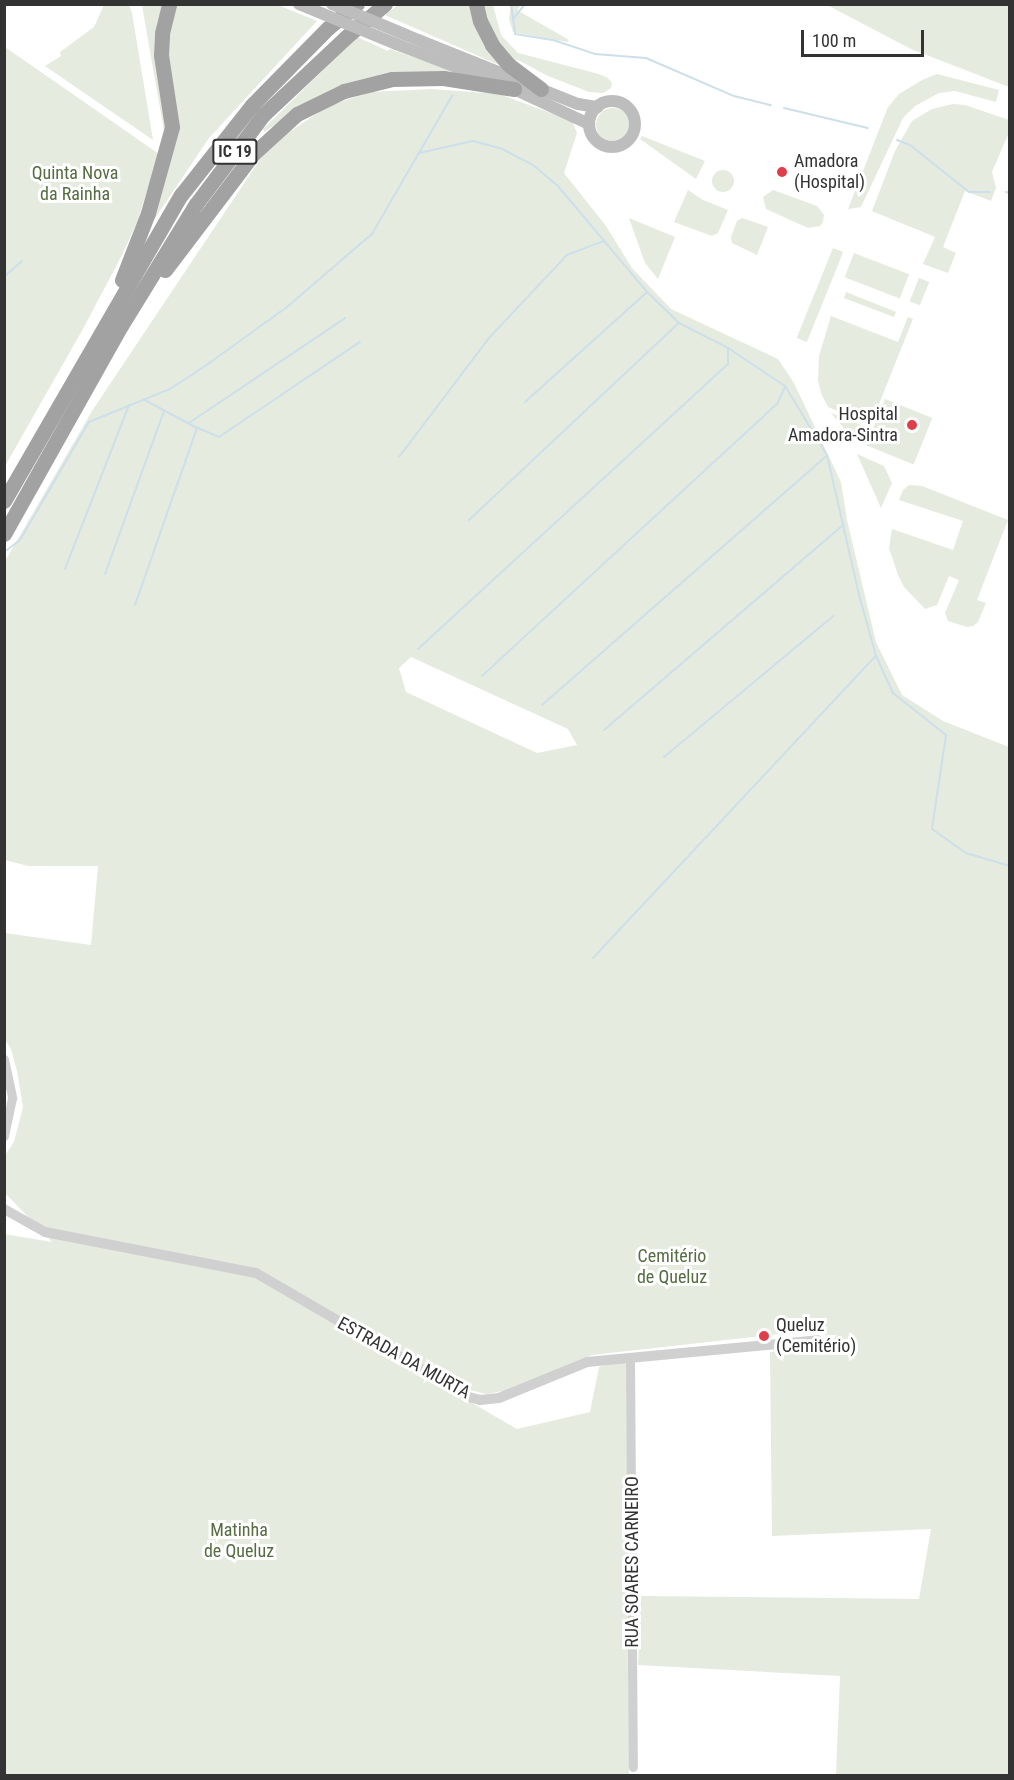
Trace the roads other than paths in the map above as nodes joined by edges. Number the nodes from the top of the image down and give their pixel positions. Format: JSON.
{"nodes":[{"id":1,"x":169,"y":4,"type":"edge"},
{"id":2,"x":299,"y":4,"type":"edge"},
{"id":3,"x":332,"y":4,"type":"edge"},
{"id":4,"x":357,"y":4,"type":"edge"},
{"id":5,"x":385,"y":4,"type":"edge"},
{"id":6,"x":476,"y":4,"type":"edge"},
{"id":7,"x":514,"y":89,"type":"junction"},
{"id":8,"x":541,"y":89,"type":"junction"},
{"id":9,"x":598,"y":107,"type":"junction"},
{"id":10,"x":589,"y":124,"type":"junction"},
{"id":11,"x":113,"y":325,"type":"junction"},
{"id":12,"x":4,"y":501,"type":"edge"},
{"id":13,"x":4,"y":534,"type":"edge"},
{"id":14,"x":4,"y":1059,"type":"edge"},
{"id":15,"x":4,"y":1136,"type":"edge"},
{"id":16,"x":4,"y":1209,"type":"edge"},
{"id":17,"x":818,"y":1340,"type":"dead end"},
{"id":18,"x":630,"y":1357,"type":"junction"},
{"id":19,"x":633,"y":1767,"type":"dead end"}],
"edges":[{"from":1,"to":11,"type":"highway"},
{"from":2,"to":7,"type":"main road","bridge":true},
{"from":3,"to":8,"type":"main road","bridge":true},
{"from":4,"to":11,"type":"highway","number":"IC 19"},
{"from":5,"to":11,"type":"highway","number":"IC 19"},
{"from":6,"to":8,"type":"highway"},
{"from":7,"to":10,"type":"main road"},
{"from":7,"to":11,"type":"highway"},
{"from":8,"to":9,"type":"main road"},
{"from":9,"to":10,"type":"main road"},
{"from":9,"to":10,"type":"main road"},
{"from":11,"to":12,"type":"highway","number":"IC 19"},
{"from":11,"to":13,"type":"highway","number":"IC 19"},
{"from":14,"to":15,"type":"street"},
{"from":16,"to":18,"type":"street","name":"ESTRADA DA MURTA"},
{"from":17,"to":18,"type":"street","name":"ESTRADA DA MURTA"},
{"from":18,"to":19,"type":"street","name":"RUA SOARES CARNEIRO"}]}
